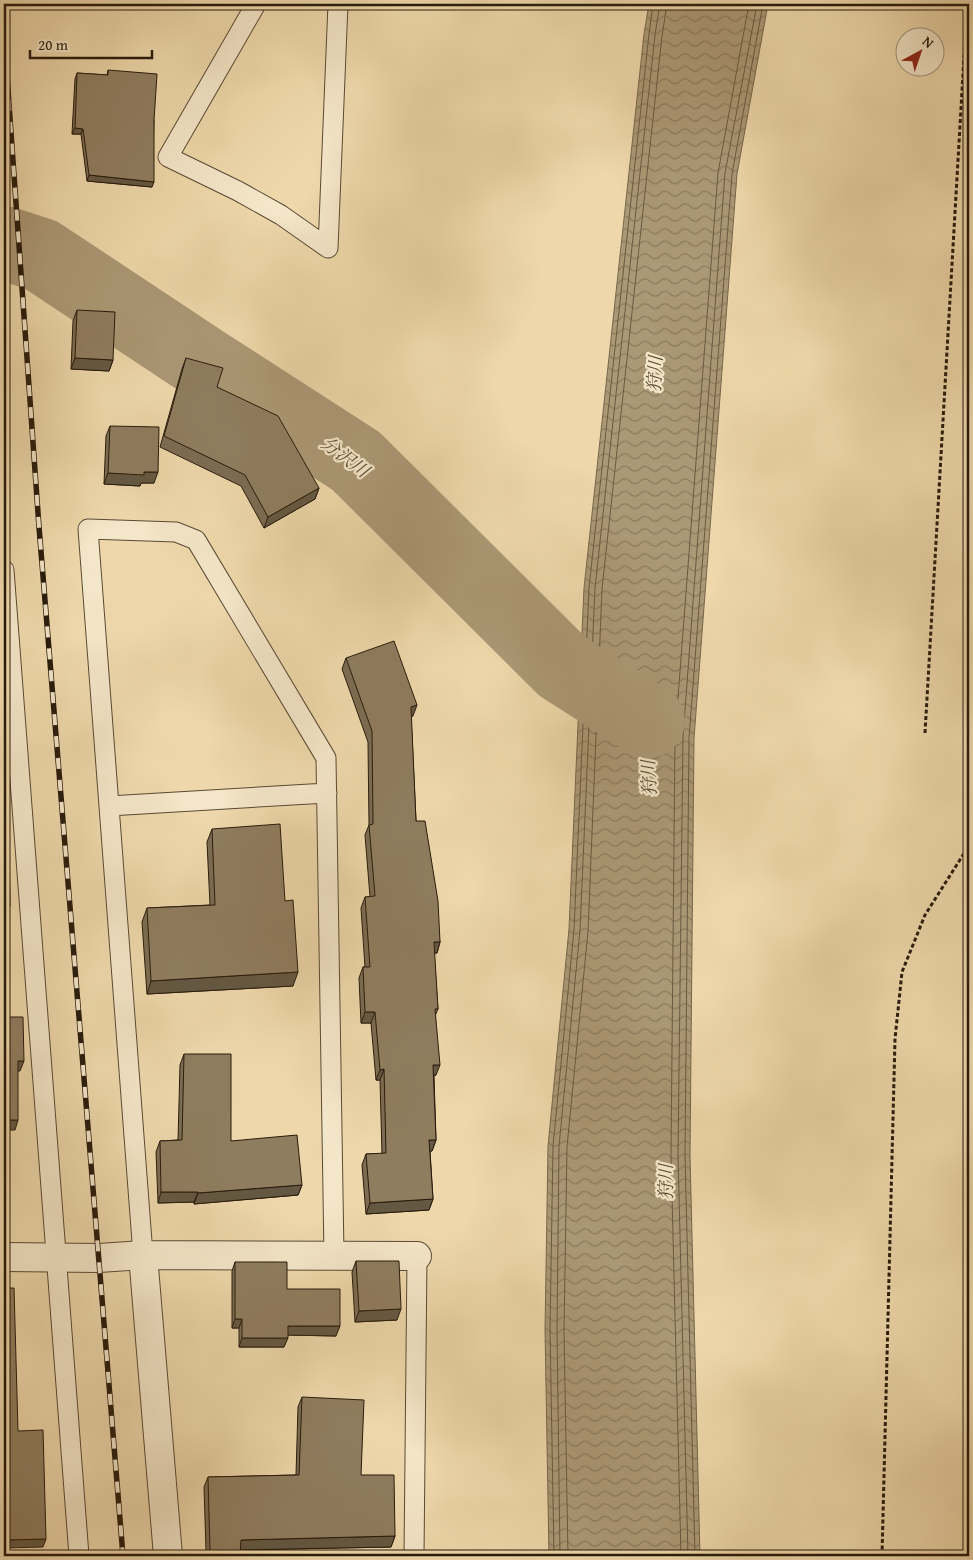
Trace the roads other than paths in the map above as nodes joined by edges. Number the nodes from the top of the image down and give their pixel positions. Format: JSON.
{"nodes":[{"id":1,"x":256,"y":4,"type":"edge"},
{"id":2,"x":338,"y":4,"type":"edge"},
{"id":3,"x":4,"y":570,"type":"edge"},
{"id":4,"x":11,"y":759,"type":"edge"},
{"id":5,"x":327,"y":793,"type":"junction"},
{"id":6,"x":109,"y":806,"type":"junction"},
{"id":7,"x":143,"y":1255,"type":"junction"},
{"id":8,"x":334,"y":1255,"type":"junction"},
{"id":9,"x":417,"y":1256,"type":"joint"},
{"id":10,"x":4,"y":1257,"type":"edge"},
{"id":11,"x":56,"y":1258,"type":"junction"},
{"id":12,"x":80,"y":1556,"type":"edge"},
{"id":13,"x":168,"y":1556,"type":"edge"},
{"id":14,"x":414,"y":1556,"type":"edge"}],
"edges":[{"from":1,"to":2,"type":"lane"},
{"from":3,"to":4,"type":"lane"},
{"from":4,"to":11,"type":"lane"},
{"from":5,"to":6,"type":"lane"},
{"from":5,"to":6,"type":"lane"},
{"from":5,"to":8,"type":"lane"},
{"from":6,"to":7,"type":"lane"},
{"from":7,"to":8,"type":"street"},
{"from":7,"to":11,"type":"street"},
{"from":7,"to":13,"type":"street"},
{"from":8,"to":9,"type":"street"},
{"from":9,"to":14,"type":"lane"},
{"from":10,"to":11,"type":"street"},
{"from":11,"to":12,"type":"lane"}]}
